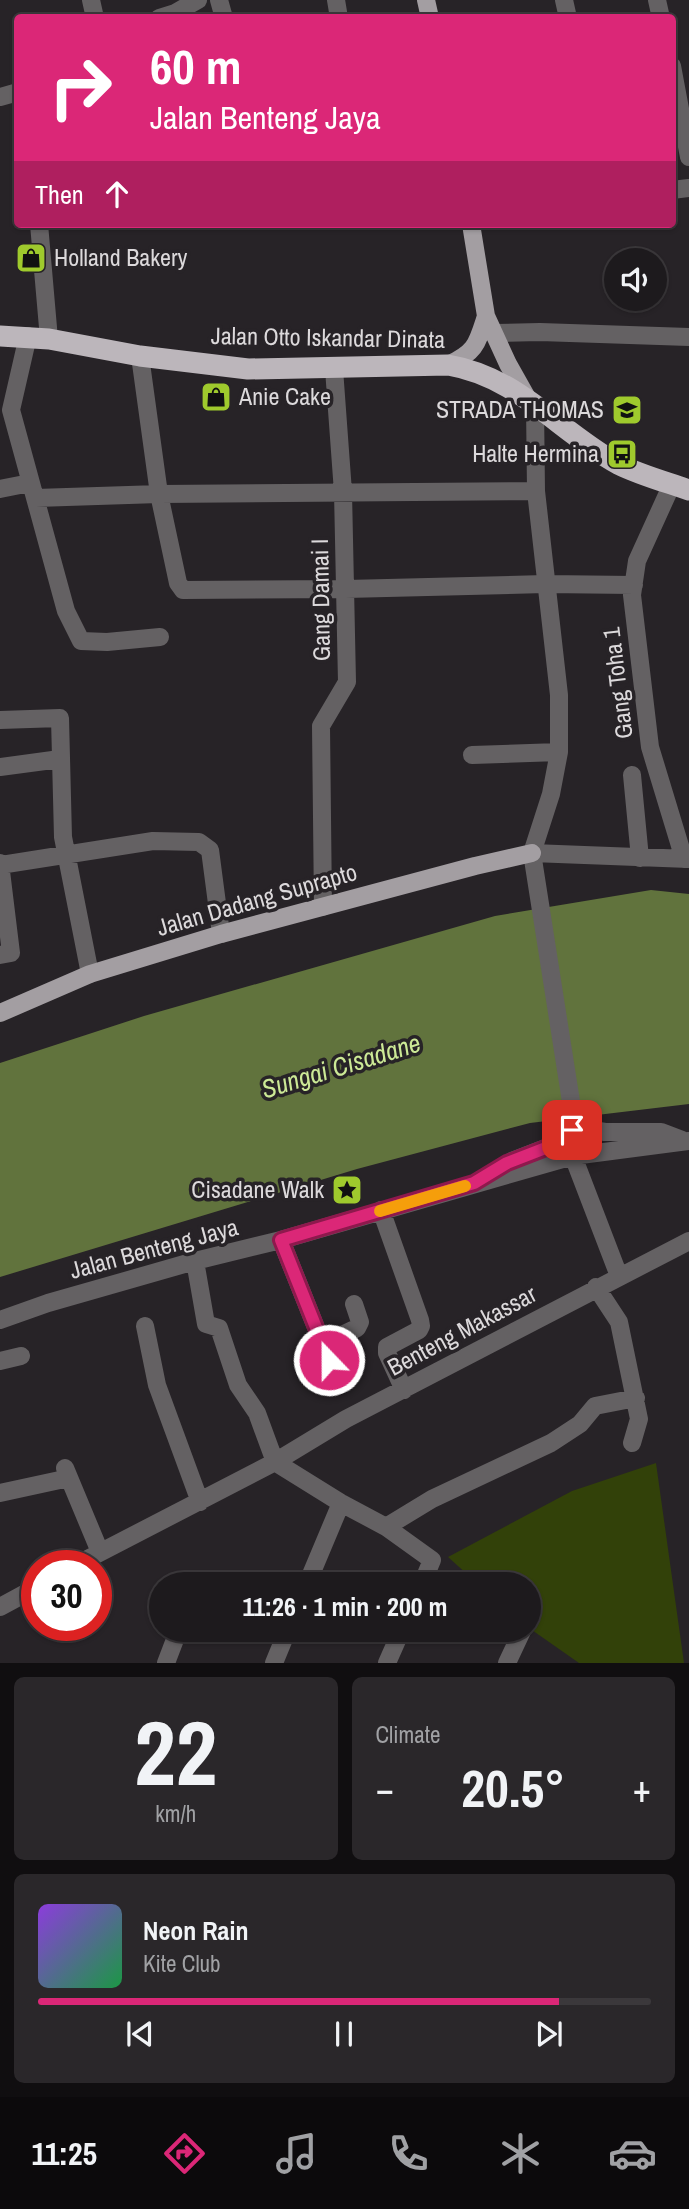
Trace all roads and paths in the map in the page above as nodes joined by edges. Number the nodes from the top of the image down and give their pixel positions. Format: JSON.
{"nodes":[{"id":1,"x":198,"y":0,"type":"edge"},
{"id":2,"x":171,"y":14,"type":"edge"},
{"id":3,"x":676,"y":76,"type":"edge"},
{"id":4,"x":684,"y":95,"type":"edge"},
{"id":5,"x":689,"y":157,"type":"edge"},
{"id":6,"x":39,"y":228,"type":"edge"},
{"id":7,"x":472,"y":228,"type":"edge"},
{"id":8,"x":486,"y":316,"type":"junction"},
{"id":9,"x":494,"y":333,"type":"junction"},
{"id":10,"x":0,"y":336,"type":"edge"},
{"id":11,"x":39,"y":337,"type":"junction"},
{"id":12,"x":689,"y":337,"type":"edge"},
{"id":13,"x":140,"y":356,"type":"junction"},
{"id":14,"x":448,"y":365,"type":"junction"},
{"id":15,"x":334,"y":369,"type":"junction"},
{"id":16,"x":531,"y":400,"type":"junction"},
{"id":17,"x":681,"y":487,"type":"edge"},
{"id":18,"x":0,"y":488,"type":"edge"},
{"id":19,"x":33,"y":491,"type":"junction"},
{"id":20,"x":536,"y":491,"type":"junction"},
{"id":21,"x":343,"y":492,"type":"junction"},
{"id":22,"x":159,"y":494,"type":"junction"},
{"id":23,"x":545,"y":584,"type":"junction"},
{"id":24,"x":634,"y":585,"type":"junction"},
{"id":25,"x":346,"y":589,"type":"junction"},
{"id":26,"x":160,"y":637,"type":"dead end"},
{"id":27,"x":0,"y":720,"type":"edge"},
{"id":28,"x":559,"y":752,"type":"junction"},
{"id":29,"x":472,"y":755,"type":"dead end"},
{"id":30,"x":60,"y":760,"type":"junction"},
{"id":31,"x":0,"y":767,"type":"edge"},
{"id":32,"x":632,"y":775,"type":"dead end"},
{"id":33,"x":532,"y":853,"type":"junction"},
{"id":34,"x":65,"y":855,"type":"junction"},
{"id":35,"x":640,"y":858,"type":"junction"},
{"id":36,"x":687,"y":859,"type":"edge"},
{"id":37,"x":0,"y":864,"type":"edge"},
{"id":38,"x":323,"y":907,"type":"junction"},
{"id":39,"x":221,"y":934,"type":"junction"},
{"id":40,"x":0,"y":955,"type":"edge"},
{"id":41,"x":90,"y":974,"type":"junction"},
{"id":42,"x":0,"y":1013,"type":"edge"},
{"id":43,"x":575,"y":1124,"type":"junction"},
{"id":44,"x":688,"y":1141,"type":"edge"},
{"id":45,"x":572,"y":1156,"type":"junction"},
{"id":46,"x":474,"y":1183,"type":"junction"},
{"id":47,"x":381,"y":1210,"type":"junction"},
{"id":48,"x":281,"y":1240,"type":"junction"},
{"id":49,"x":689,"y":1241,"type":"edge"},
{"id":50,"x":195,"y":1261,"type":"junction"},
{"id":51,"x":619,"y":1276,"type":"junction"},
{"id":52,"x":596,"y":1287,"type":"junction"},
{"id":53,"x":354,"y":1304,"type":"dead end"},
{"id":54,"x":0,"y":1320,"type":"edge"},
{"id":55,"x":145,"y":1326,"type":"dead end"},
{"id":56,"x":20,"y":1356,"type":"dead end"},
{"id":57,"x":0,"y":1361,"type":"edge"},
{"id":58,"x":404,"y":1390,"type":"junction"},
{"id":59,"x":636,"y":1398,"type":"junction"},
{"id":60,"x":632,"y":1443,"type":"dead end"},
{"id":61,"x":275,"y":1462,"type":"junction"},
{"id":62,"x":0,"y":1493,"type":"edge"},
{"id":63,"x":200,"y":1502,"type":"junction"},
{"id":64,"x":341,"y":1503,"type":"junction"},
{"id":65,"x":386,"y":1527,"type":"junction"},
{"id":66,"x":99,"y":1550,"type":"edge"},
{"id":67,"x":104,"y":1550,"type":"edge"},
{"id":68,"x":312,"y":1572,"type":"edge"},
{"id":69,"x":427,"y":1572,"type":"edge"},
{"id":70,"x":21,"y":1596,"type":"edge"},
{"id":71,"x":0,"y":1607,"type":"edge"},
{"id":72,"x":174,"y":1642,"type":"edge"},
{"id":73,"x":283,"y":1642,"type":"edge"},
{"id":74,"x":396,"y":1642,"type":"edge"},
{"id":75,"x":517,"y":1642,"type":"edge"},
{"id":76,"x":166,"y":1663,"type":"edge"},
{"id":77,"x":274,"y":1663,"type":"edge"},
{"id":78,"x":387,"y":1663,"type":"edge"},
{"id":79,"x":507,"y":1663,"type":"edge"}],
"edges":[{"from":1,"to":2,"type":"street"},
{"from":3,"to":4,"type":"street"},
{"from":4,"to":5,"type":"street"},
{"from":6,"to":11,"type":"street"},
{"from":7,"to":8,"type":"main road"},
{"from":8,"to":9,"type":"main road"},
{"from":8,"to":14,"type":"main road"},
{"from":9,"to":12,"type":"street"},
{"from":9,"to":16,"type":"main road"},
{"from":10,"to":11,"type":"highway","name":"Jalan Otto Iskandar Dinata"},
{"from":11,"to":13,"type":"highway","name":"Jalan Otto Iskandar Dinata"},
{"from":11,"to":19,"type":"street"},
{"from":13,"to":15,"type":"highway","name":"Jalan Otto Iskandar Dinata"},
{"from":13,"to":22,"type":"street"},
{"from":14,"to":15,"type":"highway","name":"Jalan Otto Iskandar Dinata"},
{"from":14,"to":16,"type":"highway","name":"Jalan Otto Iskandar Dinata"},
{"from":15,"to":21,"type":"street","name":"Gang Damai I"},
{"from":16,"to":17,"type":"highway","name":"Jalan Otto Iskandar Dinata"},
{"from":16,"to":20,"type":"street"},
{"from":17,"to":24,"type":"street","name":"Gang Toha 1"},
{"from":18,"to":19,"type":"street"},
{"from":19,"to":22,"type":"street"},
{"from":19,"to":26,"type":"street"},
{"from":20,"to":21,"type":"street"},
{"from":20,"to":23,"type":"street"},
{"from":21,"to":22,"type":"street"},
{"from":21,"to":25,"type":"street","name":"Gang Damai I"},
{"from":22,"to":25,"type":"street"},
{"from":23,"to":24,"type":"street"},
{"from":23,"to":25,"type":"street"},
{"from":23,"to":28,"type":"street"},
{"from":24,"to":36,"type":"street","name":"Gang Toha 1"},
{"from":25,"to":38,"type":"street","name":"Gang Damai I"},
{"from":27,"to":30,"type":"street"},
{"from":28,"to":29,"type":"street"},
{"from":28,"to":33,"type":"street"},
{"from":30,"to":31,"type":"street"},
{"from":30,"to":34,"type":"street"},
{"from":32,"to":35,"type":"street"},
{"from":33,"to":35,"type":"street"},
{"from":33,"to":38,"type":"main road","name":"Jalan Dadang Suprapto"},
{"from":33,"to":43,"type":"street"},
{"from":34,"to":37,"type":"street"},
{"from":34,"to":39,"type":"street"},
{"from":34,"to":41,"type":"street"},
{"from":35,"to":36,"type":"street"},
{"from":37,"to":40,"type":"street"},
{"from":38,"to":39,"type":"main road","name":"Jalan Dadang Suprapto"},
{"from":39,"to":41,"type":"main road","name":"Jalan Dadang Suprapto"},
{"from":41,"to":42,"type":"main road","name":"Jalan Dadang Suprapto"},
{"from":43,"to":44,"type":"street"},
{"from":43,"to":46,"type":"street"},
{"from":44,"to":45,"type":"street","name":"Jalan Benteng Jaya"},
{"from":45,"to":46,"type":"street","name":"Jalan Benteng Jaya"},
{"from":45,"to":51,"type":"street"},
{"from":46,"to":47,"type":"street","name":"Jalan Benteng Jaya"},
{"from":47,"to":48,"type":"street","name":"Jalan Benteng Jaya"},
{"from":47,"to":58,"type":"street"},
{"from":48,"to":50,"type":"street","name":"Jalan Benteng Jaya"},
{"from":48,"to":53,"type":"street"},
{"from":49,"to":51,"type":"street","name":"Benteng Makassar"},
{"from":50,"to":54,"type":"street","name":"Jalan Benteng Jaya"},
{"from":50,"to":61,"type":"street"},
{"from":51,"to":52,"type":"street","name":"Benteng Makassar"},
{"from":52,"to":58,"type":"street","name":"Benteng Makassar"},
{"from":52,"to":59,"type":"street"},
{"from":55,"to":63,"type":"street"},
{"from":56,"to":57,"type":"street"},
{"from":58,"to":61,"type":"street","name":"Benteng Makassar"},
{"from":59,"to":60,"type":"street"},
{"from":59,"to":65,"type":"street"},
{"from":61,"to":63,"type":"street","name":"Benteng Makassar"},
{"from":61,"to":64,"type":"street"},
{"from":62,"to":66,"type":"street"},
{"from":63,"to":67,"type":"street","name":"Benteng Makassar"},
{"from":64,"to":65,"type":"street"},
{"from":64,"to":68,"type":"street"},
{"from":65,"to":69,"type":"street"},
{"from":70,"to":71,"type":"street"},
{"from":72,"to":76,"type":"street"},
{"from":73,"to":77,"type":"street"},
{"from":74,"to":78,"type":"street"},
{"from":75,"to":79,"type":"street"}]}
